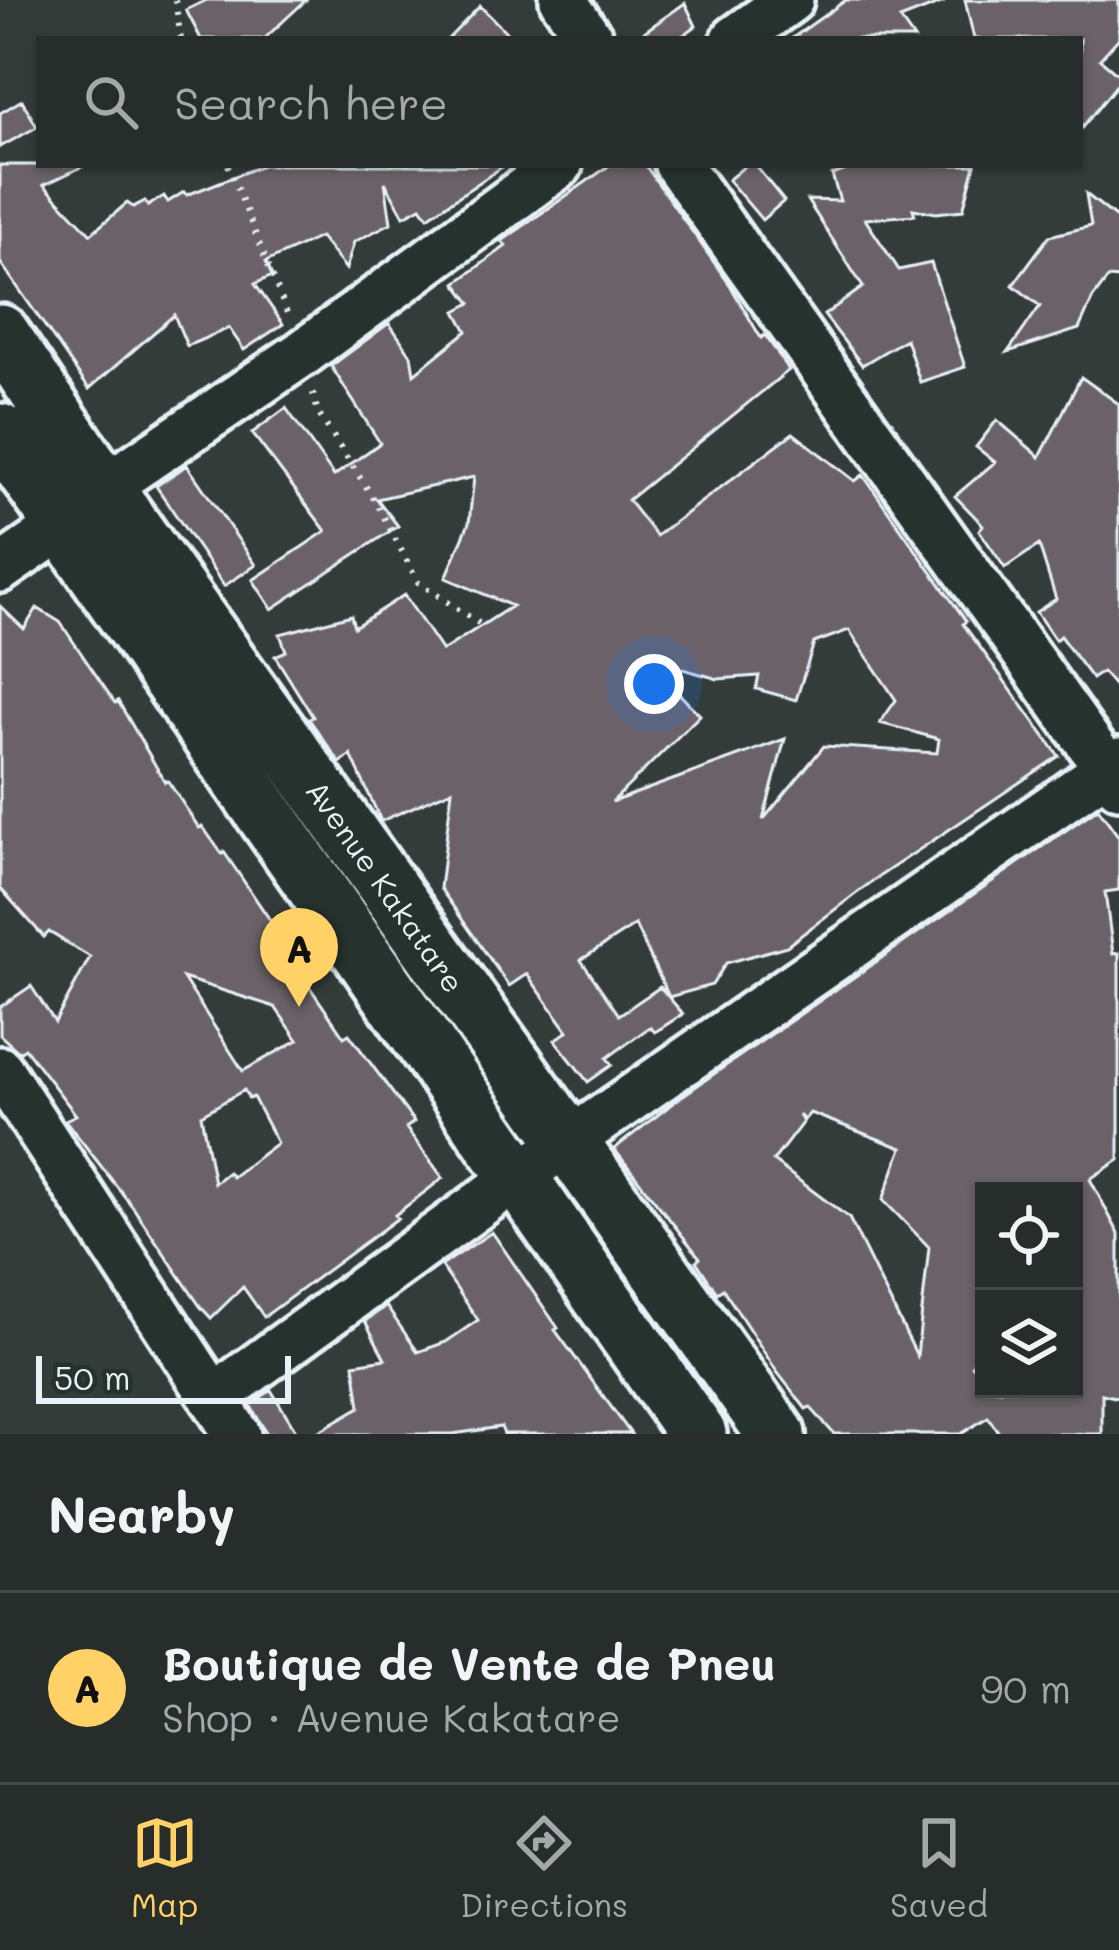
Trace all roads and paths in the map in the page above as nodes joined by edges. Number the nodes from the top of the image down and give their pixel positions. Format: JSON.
{"nodes":[{"id":1,"x":175,"y":0,"type":"edge"},
{"id":2,"x":563,"y":0,"type":"edge"},
{"id":3,"x":790,"y":0,"type":"edge"},
{"id":4,"x":181,"y":36,"type":"edge"},
{"id":5,"x":588,"y":36,"type":"edge"},
{"id":6,"x":739,"y":36,"type":"edge"},
{"id":7,"x":229,"y":168,"type":"edge"},
{"id":8,"x":555,"y":168,"type":"edge"},
{"id":9,"x":680,"y":168,"type":"edge"},
{"id":10,"x":0,"y":334,"type":"edge"},
{"id":11,"x":303,"y":352,"type":"junction"},
{"id":12,"x":0,"y":433,"type":"edge"},
{"id":13,"x":84,"y":506,"type":"junction"},
{"id":14,"x":0,"y":569,"type":"edge"},
{"id":15,"x":486,"y":628,"type":"dead end"},
{"id":16,"x":1115,"y":771,"type":"edge"},
{"id":17,"x":0,"y":1070,"type":"edge"},
{"id":18,"x":567,"y":1142,"type":"junction"},
{"id":19,"x":516,"y":1178,"type":"junction"},
{"id":20,"x":225,"y":1416,"type":"edge"},
{"id":21,"x":697,"y":1434,"type":"edge"},
{"id":22,"x":776,"y":1434,"type":"edge"}],
"edges":[{"from":1,"to":4,"type":"path"},
{"from":2,"to":5,"type":"street"},
{"from":3,"to":6,"type":"street"},
{"from":7,"to":11,"type":"path"},
{"from":8,"to":11,"type":"street"},
{"from":9,"to":16,"type":"street"},
{"from":10,"to":13,"type":"main road","name":"Avenue Kakatare"},
{"from":11,"to":13,"type":"street"},
{"from":11,"to":15,"type":"path"},
{"from":12,"to":13,"type":"main road","name":"Avenue Kakatare"},
{"from":13,"to":14,"type":"street"},
{"from":13,"to":18,"type":"main road","name":"Avenue Kakatare"},
{"from":13,"to":19,"type":"main road","name":"Avenue Kakatare"},
{"from":16,"to":18,"type":"street"},
{"from":17,"to":20,"type":"street"},
{"from":18,"to":19,"type":"street"},
{"from":18,"to":22,"type":"main road","name":"Avenue Kakatare"},
{"from":19,"to":20,"type":"street"},
{"from":19,"to":21,"type":"main road","name":"Avenue Kakatare"}]}
